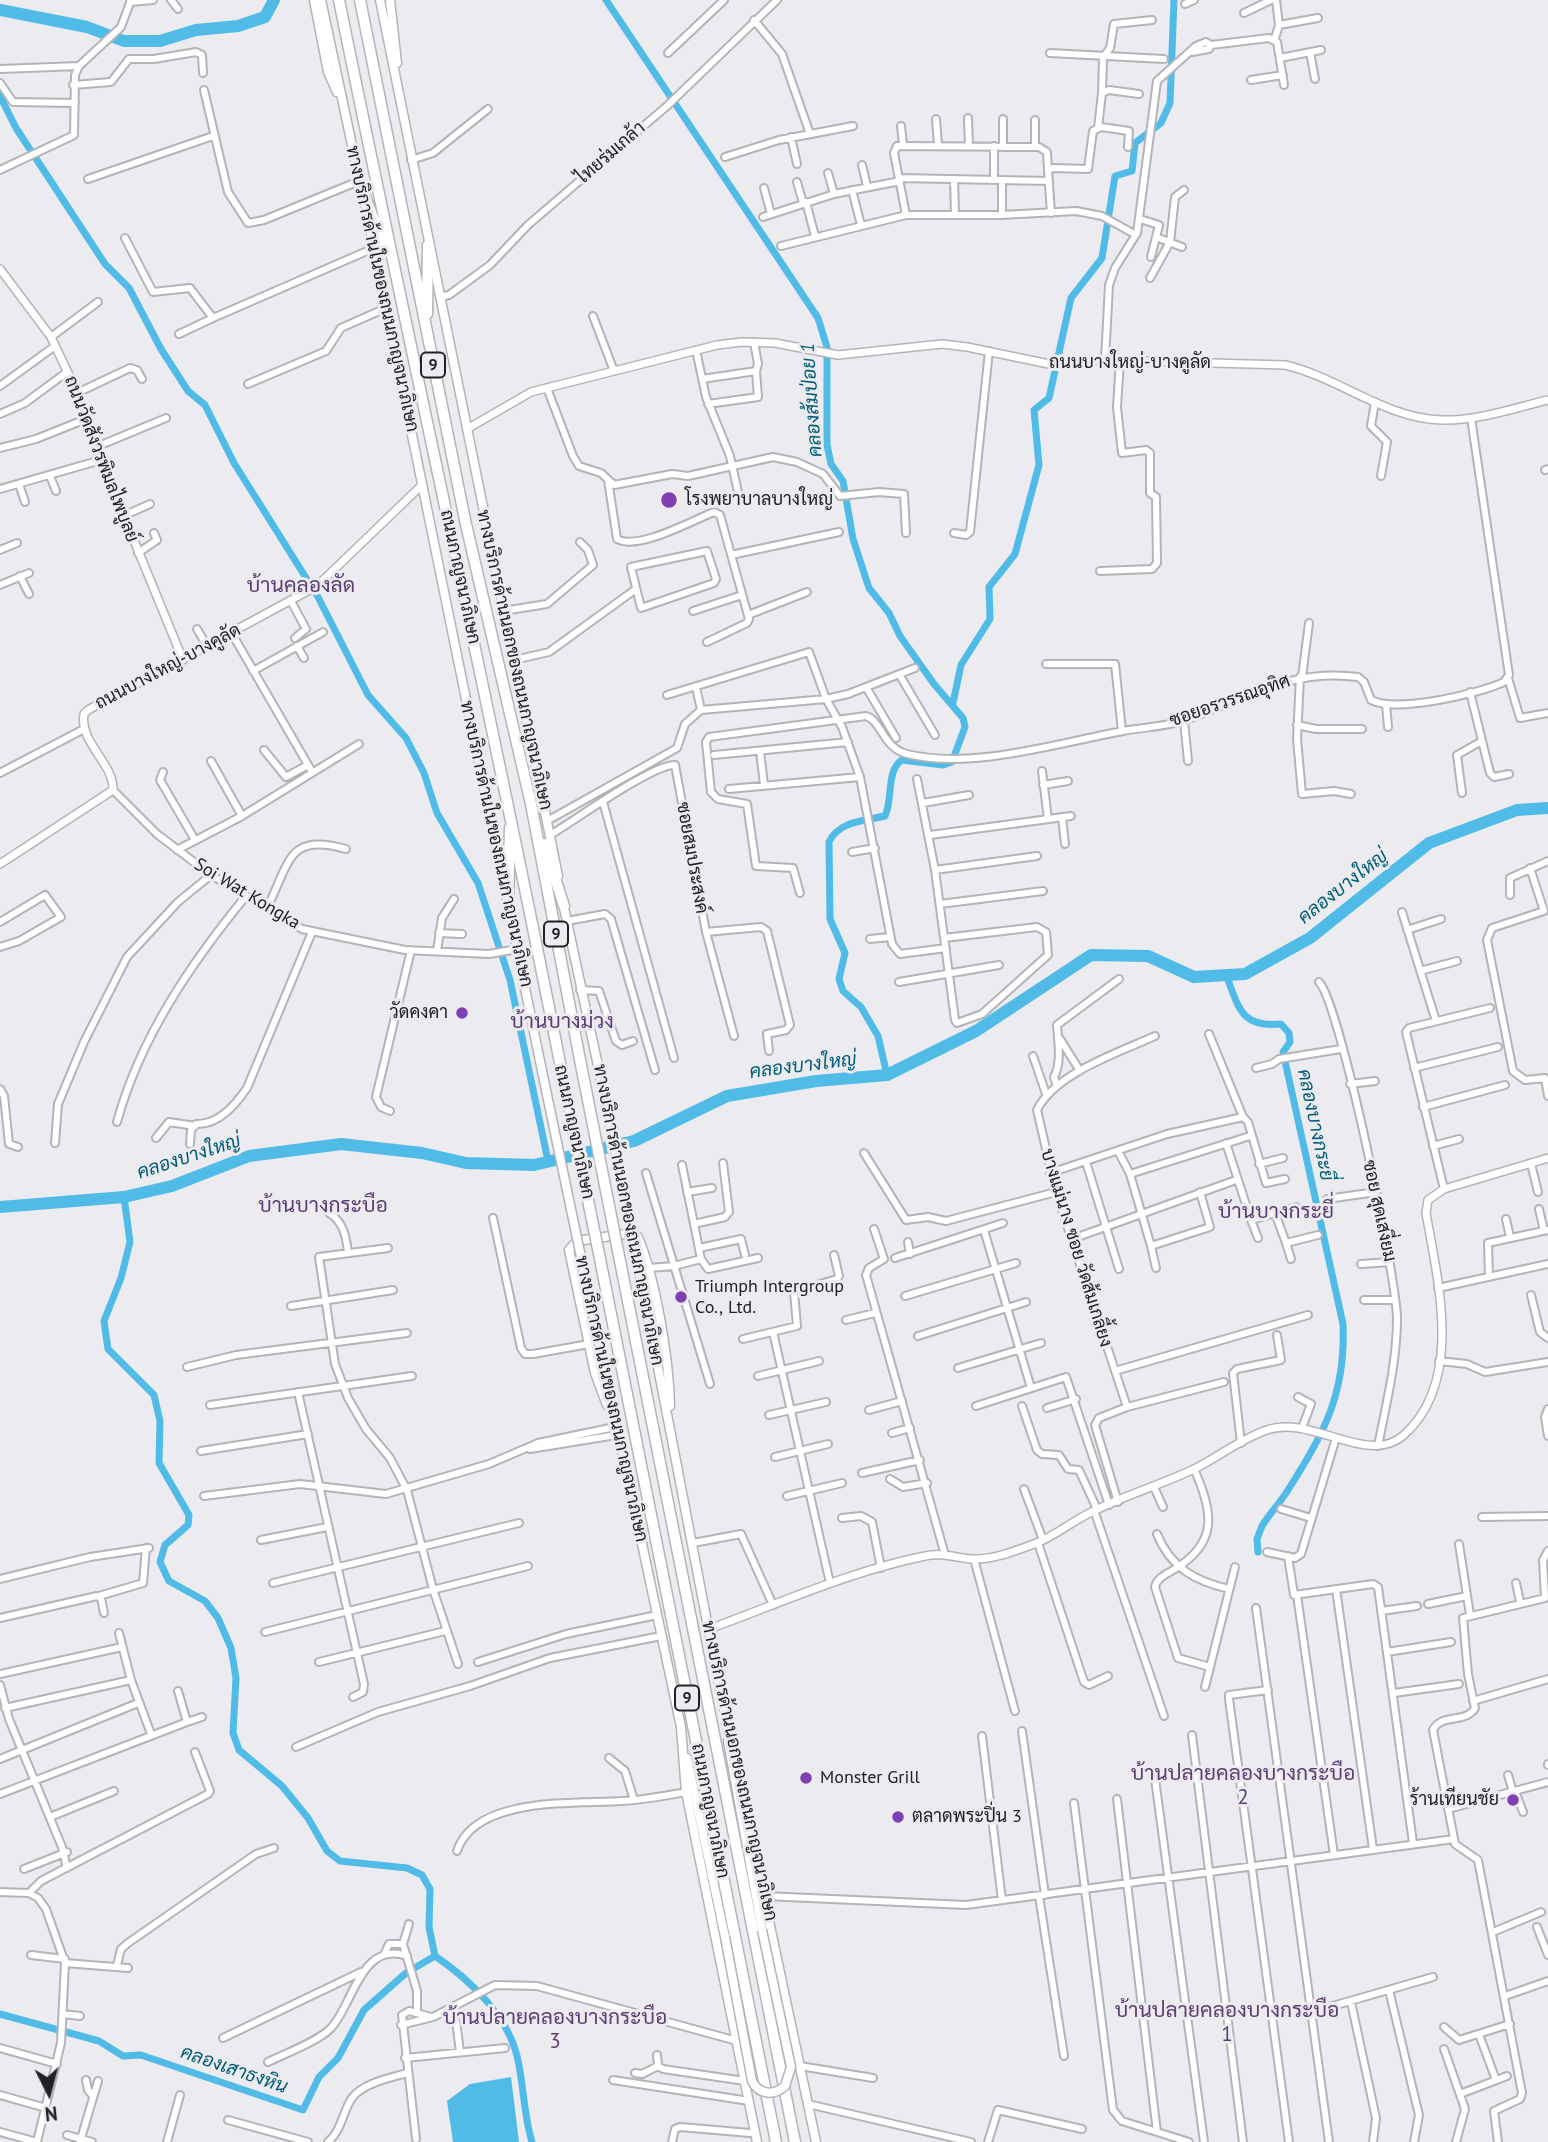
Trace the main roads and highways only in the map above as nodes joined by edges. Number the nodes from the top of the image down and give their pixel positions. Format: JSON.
{"nodes":[{"id":1,"x":314,"y":0,"type":"edge"},
{"id":2,"x":321,"y":0,"type":"edge"},
{"id":3,"x":339,"y":0,"type":"edge"},
{"id":4,"x":360,"y":0,"type":"edge"},
{"id":5,"x":380,"y":0,"type":"edge"},
{"id":6,"x":390,"y":0,"type":"edge"},
{"id":7,"x":397,"y":82,"type":"junction"},
{"id":8,"x":345,"y":108,"type":"junction"},
{"id":9,"x":360,"y":184,"type":"junction"},
{"id":10,"x":428,"y":244,"type":"junction"},
{"id":11,"x":394,"y":272,"type":"junction"},
{"id":12,"x":427,"y":334,"type":"junction"},
{"id":13,"x":531,"y":804,"type":"junction"},
{"id":14,"x":510,"y":806,"type":"junction"},
{"id":15,"x":508,"y":901,"type":"junction"},
{"id":16,"x":564,"y":906,"type":"junction"},
{"id":17,"x":670,"y":1426,"type":"junction"},
{"id":18,"x":615,"y":1427,"type":"junction"},
{"id":19,"x":722,"y":1700,"type":"junction"},
{"id":20,"x":681,"y":1727,"type":"junction"},
{"id":21,"x":751,"y":2114,"type":"junction"},
{"id":22,"x":750,"y":2138,"type":"edge"},
{"id":23,"x":757,"y":2142,"type":"edge"},
{"id":24,"x":776,"y":2142,"type":"edge"},
{"id":25,"x":797,"y":2142,"type":"edge"},
{"id":26,"x":816,"y":2142,"type":"edge"}],
"edges":[{"from":1,"to":8,"type":"main road"},
{"from":2,"to":8,"type":"main road","name":"ทางบริการด้านในของถนนกาญจนาภิเษก"},
{"from":3,"to":11,"type":"highway","name":"ถนนกาญจนาภิเษก","number":"9"},
{"from":4,"to":12,"type":"highway","name":"ถนนกาญจนาภิเษก","number":"9"},
{"from":5,"to":7,"type":"main road","name":"ทางบริการด้านนอกของถนนกาญจนาภิเษก"},
{"from":6,"to":7,"type":"main road"},
{"from":7,"to":10,"type":"main road","name":"ทางบริการด้านนอกของถนนกาญจนาภิเษก"},
{"from":8,"to":9,"type":"main road","name":"ทางบริการด้านในของถนนกาญจนาภิเษก"},
{"from":9,"to":11,"type":"highway"},
{"from":9,"to":15,"type":"main road","name":"ทางบริการด้านในของถนนกาญจนาภิเษก"},
{"from":10,"to":12,"type":"highway"},
{"from":10,"to":16,"type":"main road","name":"ทางบริการด้านนอกของถนนกาญจนาภิเษก"},
{"from":11,"to":14,"type":"highway","name":"ถนนกาญจนาภิเษก","number":"9"},
{"from":12,"to":13,"type":"highway","name":"ถนนกาญจนาภิเษก","number":"9"},
{"from":13,"to":16,"type":"highway"},
{"from":13,"to":25,"type":"highway","name":"ถนนกาญจนาภิเษก","number":"9","bridge":true},
{"from":14,"to":15,"type":"highway"},
{"from":14,"to":24,"type":"highway","name":"ถนนกาญจนาภิเษก","number":"9","bridge":true},
{"from":15,"to":18,"type":"main road","name":"ทางบริการด้านในของถนนกาญจนาภิเษก","bridge":true},
{"from":16,"to":17,"type":"main road","name":"ทางบริการด้านนอกของถนนกาญจนาภิเษก","bridge":true},
{"from":17,"to":18,"type":"main road"},
{"from":17,"to":19,"type":"main road","name":"ทางบริการด้านนอกของถนนกาญจนาภิเษก"},
{"from":18,"to":20,"type":"main road","name":"ทางบริการด้านในของถนนกาญจนาภิเษก"},
{"from":19,"to":20,"type":"main road","bridge":true},
{"from":19,"to":26,"type":"main road","name":"ทางบริการด้านนอกของถนนกาญจนาภิเษก"},
{"from":20,"to":21,"type":"main road","name":"ทางบริการด้านในของถนนกาญจนาภิเษก"},
{"from":21,"to":22,"type":"main road"},
{"from":21,"to":23,"type":"main road","name":"ทางบริการด้านในของถนนกาญจนาภิเษก"}]}
